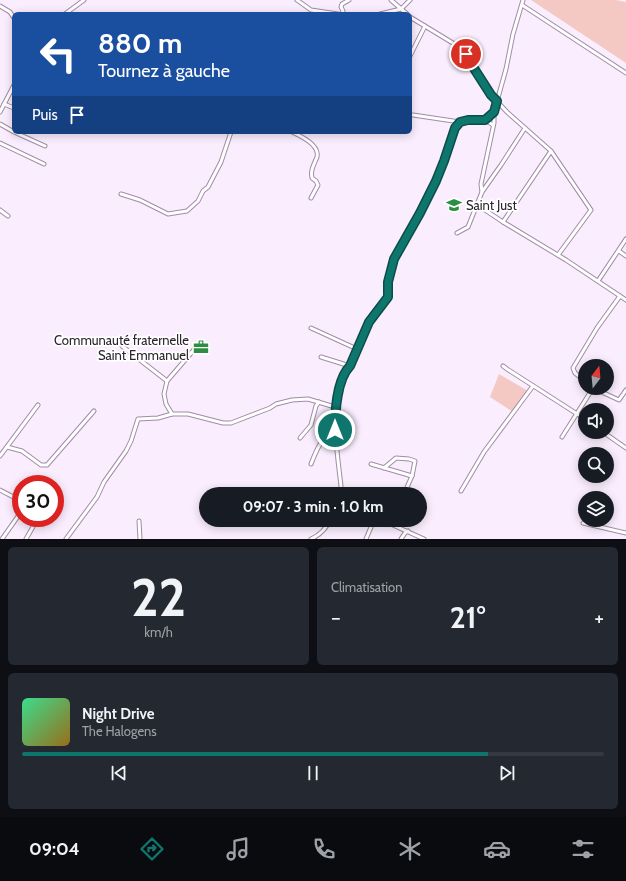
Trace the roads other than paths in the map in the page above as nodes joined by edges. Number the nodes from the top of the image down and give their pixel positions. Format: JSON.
{"nodes":[{"id":1,"x":84,"y":0,"type":"edge"},
{"id":2,"x":297,"y":0,"type":"edge"},
{"id":3,"x":348,"y":0,"type":"edge"},
{"id":4,"x":391,"y":0,"type":"edge"},
{"id":5,"x":410,"y":0,"type":"edge"},
{"id":6,"x":523,"y":0,"type":"edge"},
{"id":7,"x":522,"y":4,"type":"junction"},
{"id":8,"x":0,"y":6,"type":"edge"},
{"id":9,"x":401,"y":9,"type":"junction"},
{"id":10,"x":311,"y":10,"type":"joint"},
{"id":11,"x":68,"y":12,"type":"edge"},
{"id":12,"x":324,"y":12,"type":"edge"},
{"id":13,"x":343,"y":12,"type":"edge"},
{"id":14,"x":388,"y":12,"type":"edge"},
{"id":15,"x":405,"y":12,"type":"edge"},
{"id":16,"x":12,"y":15,"type":"edge"},
{"id":17,"x":412,"y":18,"type":"edge"},
{"id":18,"x":425,"y":26,"type":"junction"},
{"id":19,"x":412,"y":52,"type":"edge"},
{"id":20,"x":626,"y":74,"type":"edge"},
{"id":21,"x":12,"y":89,"type":"edge"},
{"id":22,"x":497,"y":101,"type":"junction"},
{"id":23,"x":4,"y":104,"type":"junction"},
{"id":24,"x":12,"y":107,"type":"edge"},
{"id":25,"x":0,"y":112,"type":"edge"},
{"id":26,"x":494,"y":112,"type":"junction"},
{"id":27,"x":413,"y":115,"type":"dead end"},
{"id":28,"x":485,"y":120,"type":"junction"},
{"id":29,"x":460,"y":122,"type":"junction"},
{"id":30,"x":0,"y":124,"type":"edge"},
{"id":31,"x":493,"y":125,"type":"junction"},
{"id":32,"x":525,"y":128,"type":"junction"},
{"id":33,"x":12,"y":131,"type":"edge"},
{"id":34,"x":18,"y":134,"type":"edge"},
{"id":35,"x":231,"y":134,"type":"edge"},
{"id":36,"x":296,"y":134,"type":"edge"},
{"id":37,"x":299,"y":136,"type":"joint"},
{"id":38,"x":0,"y":143,"type":"edge"},
{"id":39,"x":45,"y":146,"type":"dead end"},
{"id":40,"x":551,"y":151,"type":"junction"},
{"id":41,"x":44,"y":164,"type":"dead end"},
{"id":42,"x":482,"y":192,"type":"junction"},
{"id":43,"x":121,"y":194,"type":"dead end"},
{"id":44,"x":311,"y":198,"type":"dead end"},
{"id":45,"x":476,"y":204,"type":"junction"},
{"id":46,"x":0,"y":210,"type":"edge"},
{"id":47,"x":8,"y":216,"type":"dead end"},
{"id":48,"x":503,"y":222,"type":"junction"},
{"id":49,"x":456,"y":233,"type":"dead end"},
{"id":50,"x":626,"y":239,"type":"edge"},
{"id":51,"x":619,"y":251,"type":"junction"},
{"id":52,"x":558,"y":255,"type":"junction"},
{"id":53,"x":626,"y":256,"type":"edge"},
{"id":54,"x":598,"y":281,"type":"junction"},
{"id":55,"x":620,"y":296,"type":"junction"},
{"id":56,"x":626,"y":300,"type":"edge"},
{"id":57,"x":311,"y":328,"type":"dead end"},
{"id":58,"x":198,"y":345,"type":"dead end"},
{"id":59,"x":122,"y":346,"type":"dead end"},
{"id":60,"x":357,"y":349,"type":"junction"},
{"id":61,"x":321,"y":357,"type":"dead end"},
{"id":62,"x":578,"y":359,"type":"edge"},
{"id":63,"x":578,"y":360,"type":"edge"},
{"id":64,"x":350,"y":366,"type":"junction"},
{"id":65,"x":503,"y":366,"type":"dead end"},
{"id":66,"x":578,"y":375,"type":"edge"},
{"id":67,"x":167,"y":381,"type":"junction"},
{"id":68,"x":533,"y":386,"type":"junction"},
{"id":69,"x":626,"y":390,"type":"edge"},
{"id":70,"x":588,"y":395,"type":"edge"},
{"id":71,"x":608,"y":395,"type":"edge"},
{"id":72,"x":319,"y":402,"type":"junction"},
{"id":73,"x":38,"y":406,"type":"dead end"},
{"id":74,"x":335,"y":407,"type":"junction"},
{"id":75,"x":94,"y":410,"type":"dead end"},
{"id":76,"x":576,"y":413,"type":"junction"},
{"id":77,"x":172,"y":414,"type":"junction"},
{"id":78,"x":335,"y":430,"type":"junction"},
{"id":79,"x":562,"y":437,"type":"dead end"},
{"id":80,"x":300,"y":438,"type":"dead end"},
{"id":81,"x":613,"y":439,"type":"edge"},
{"id":82,"x":7,"y":447,"type":"junction"},
{"id":83,"x":626,"y":448,"type":"edge"},
{"id":84,"x":0,"y":456,"type":"edge"},
{"id":85,"x":311,"y":464,"type":"dead end"},
{"id":86,"x":371,"y":464,"type":"dead end"},
{"id":87,"x":384,"y":468,"type":"junction"},
{"id":88,"x":412,"y":476,"type":"junction"},
{"id":89,"x":341,"y":487,"type":"edge"},
{"id":90,"x":407,"y":487,"type":"edge"},
{"id":91,"x":0,"y":490,"type":"edge"},
{"id":92,"x":461,"y":491,"type":"dead end"},
{"id":93,"x":12,"y":496,"type":"edge"},
{"id":94,"x":139,"y":521,"type":"dead end"},
{"id":95,"x":12,"y":525,"type":"edge"},
{"id":96,"x":33,"y":527,"type":"edge"},
{"id":97,"x":326,"y":527,"type":"edge"},
{"id":98,"x":371,"y":527,"type":"edge"},
{"id":99,"x":399,"y":527,"type":"edge"},
{"id":100,"x":600,"y":527,"type":"edge"},
{"id":101,"x":408,"y":531,"type":"junction"},
{"id":102,"x":626,"y":533,"type":"edge"},
{"id":103,"x":2,"y":539,"type":"edge"},
{"id":104,"x":26,"y":539,"type":"edge"},
{"id":105,"x":66,"y":539,"type":"edge"},
{"id":106,"x":140,"y":539,"type":"edge"},
{"id":107,"x":311,"y":539,"type":"edge"},
{"id":108,"x":366,"y":539,"type":"edge"},
{"id":109,"x":401,"y":539,"type":"edge"},
{"id":110,"x":424,"y":539,"type":"edge"}],
"edges":[{"from":1,"to":11,"type":"street"},
{"from":2,"to":10,"type":"street"},
{"from":3,"to":13,"type":"street"},
{"from":4,"to":9,"type":"street"},
{"from":5,"to":9,"type":"street"},
{"from":6,"to":7,"type":"street"},
{"from":7,"to":20,"type":"street"},
{"from":7,"to":22,"type":"street"},
{"from":8,"to":16,"type":"street"},
{"from":9,"to":14,"type":"street"},
{"from":9,"to":15,"type":"street"},
{"from":10,"to":12,"type":"street"},
{"from":17,"to":18,"type":"street"},
{"from":18,"to":19,"type":"street"},
{"from":18,"to":22,"type":"street"},
{"from":21,"to":23,"type":"street"},
{"from":22,"to":26,"type":"street"},
{"from":22,"to":32,"type":"street"},
{"from":23,"to":24,"type":"street"},
{"from":23,"to":25,"type":"street"},
{"from":26,"to":28,"type":"street"},
{"from":26,"to":31,"type":"street"},
{"from":27,"to":29,"type":"street"},
{"from":28,"to":29,"type":"street"},
{"from":28,"to":31,"type":"street"},
{"from":29,"to":60,"type":"street"},
{"from":30,"to":33,"type":"street"},
{"from":31,"to":42,"type":"street"},
{"from":32,"to":40,"type":"street"},
{"from":32,"to":42,"type":"street"},
{"from":34,"to":39,"type":"street"},
{"from":35,"to":43,"type":"street"},
{"from":36,"to":37,"type":"street"},
{"from":37,"to":44,"type":"street"},
{"from":38,"to":41,"type":"street"},
{"from":40,"to":48,"type":"street"},
{"from":40,"to":52,"type":"street"},
{"from":42,"to":45,"type":"street"},
{"from":45,"to":48,"type":"street"},
{"from":45,"to":49,"type":"street"},
{"from":46,"to":47,"type":"street"},
{"from":48,"to":52,"type":"street"},
{"from":50,"to":51,"type":"street"},
{"from":51,"to":53,"type":"street"},
{"from":51,"to":54,"type":"street"},
{"from":52,"to":54,"type":"street"},
{"from":54,"to":55,"type":"street"},
{"from":55,"to":56,"type":"street"},
{"from":55,"to":62,"type":"street"},
{"from":57,"to":60,"type":"street"},
{"from":58,"to":67,"type":"street"},
{"from":59,"to":67,"type":"street"},
{"from":60,"to":64,"type":"street"},
{"from":61,"to":64,"type":"street"},
{"from":63,"to":66,"type":"street"},
{"from":64,"to":74,"type":"street"},
{"from":65,"to":68,"type":"street"},
{"from":67,"to":77,"type":"street"},
{"from":68,"to":76,"type":"street"},
{"from":68,"to":92,"type":"street"},
{"from":69,"to":71,"type":"street"},
{"from":70,"to":76,"type":"street"},
{"from":72,"to":74,"type":"street"},
{"from":72,"to":77,"type":"street"},
{"from":72,"to":80,"type":"street"},
{"from":73,"to":82,"type":"street"},
{"from":74,"to":78,"type":"street"},
{"from":75,"to":82,"type":"street"},
{"from":76,"to":79,"type":"street"},
{"from":77,"to":105,"type":"street"},
{"from":78,"to":85,"type":"street"},
{"from":78,"to":89,"type":"street"},
{"from":81,"to":83,"type":"street"},
{"from":82,"to":84,"type":"street"},
{"from":86,"to":87,"type":"street"},
{"from":87,"to":88,"type":"street"},
{"from":87,"to":88,"type":"street"},
{"from":88,"to":90,"type":"street"},
{"from":91,"to":93,"type":"street"},
{"from":94,"to":106,"type":"street"},
{"from":95,"to":103,"type":"street"},
{"from":96,"to":104,"type":"street"},
{"from":97,"to":107,"type":"street"},
{"from":98,"to":108,"type":"street"},
{"from":99,"to":101,"type":"street"},
{"from":100,"to":102,"type":"street"},
{"from":101,"to":109,"type":"street"},
{"from":101,"to":110,"type":"street"}]}
